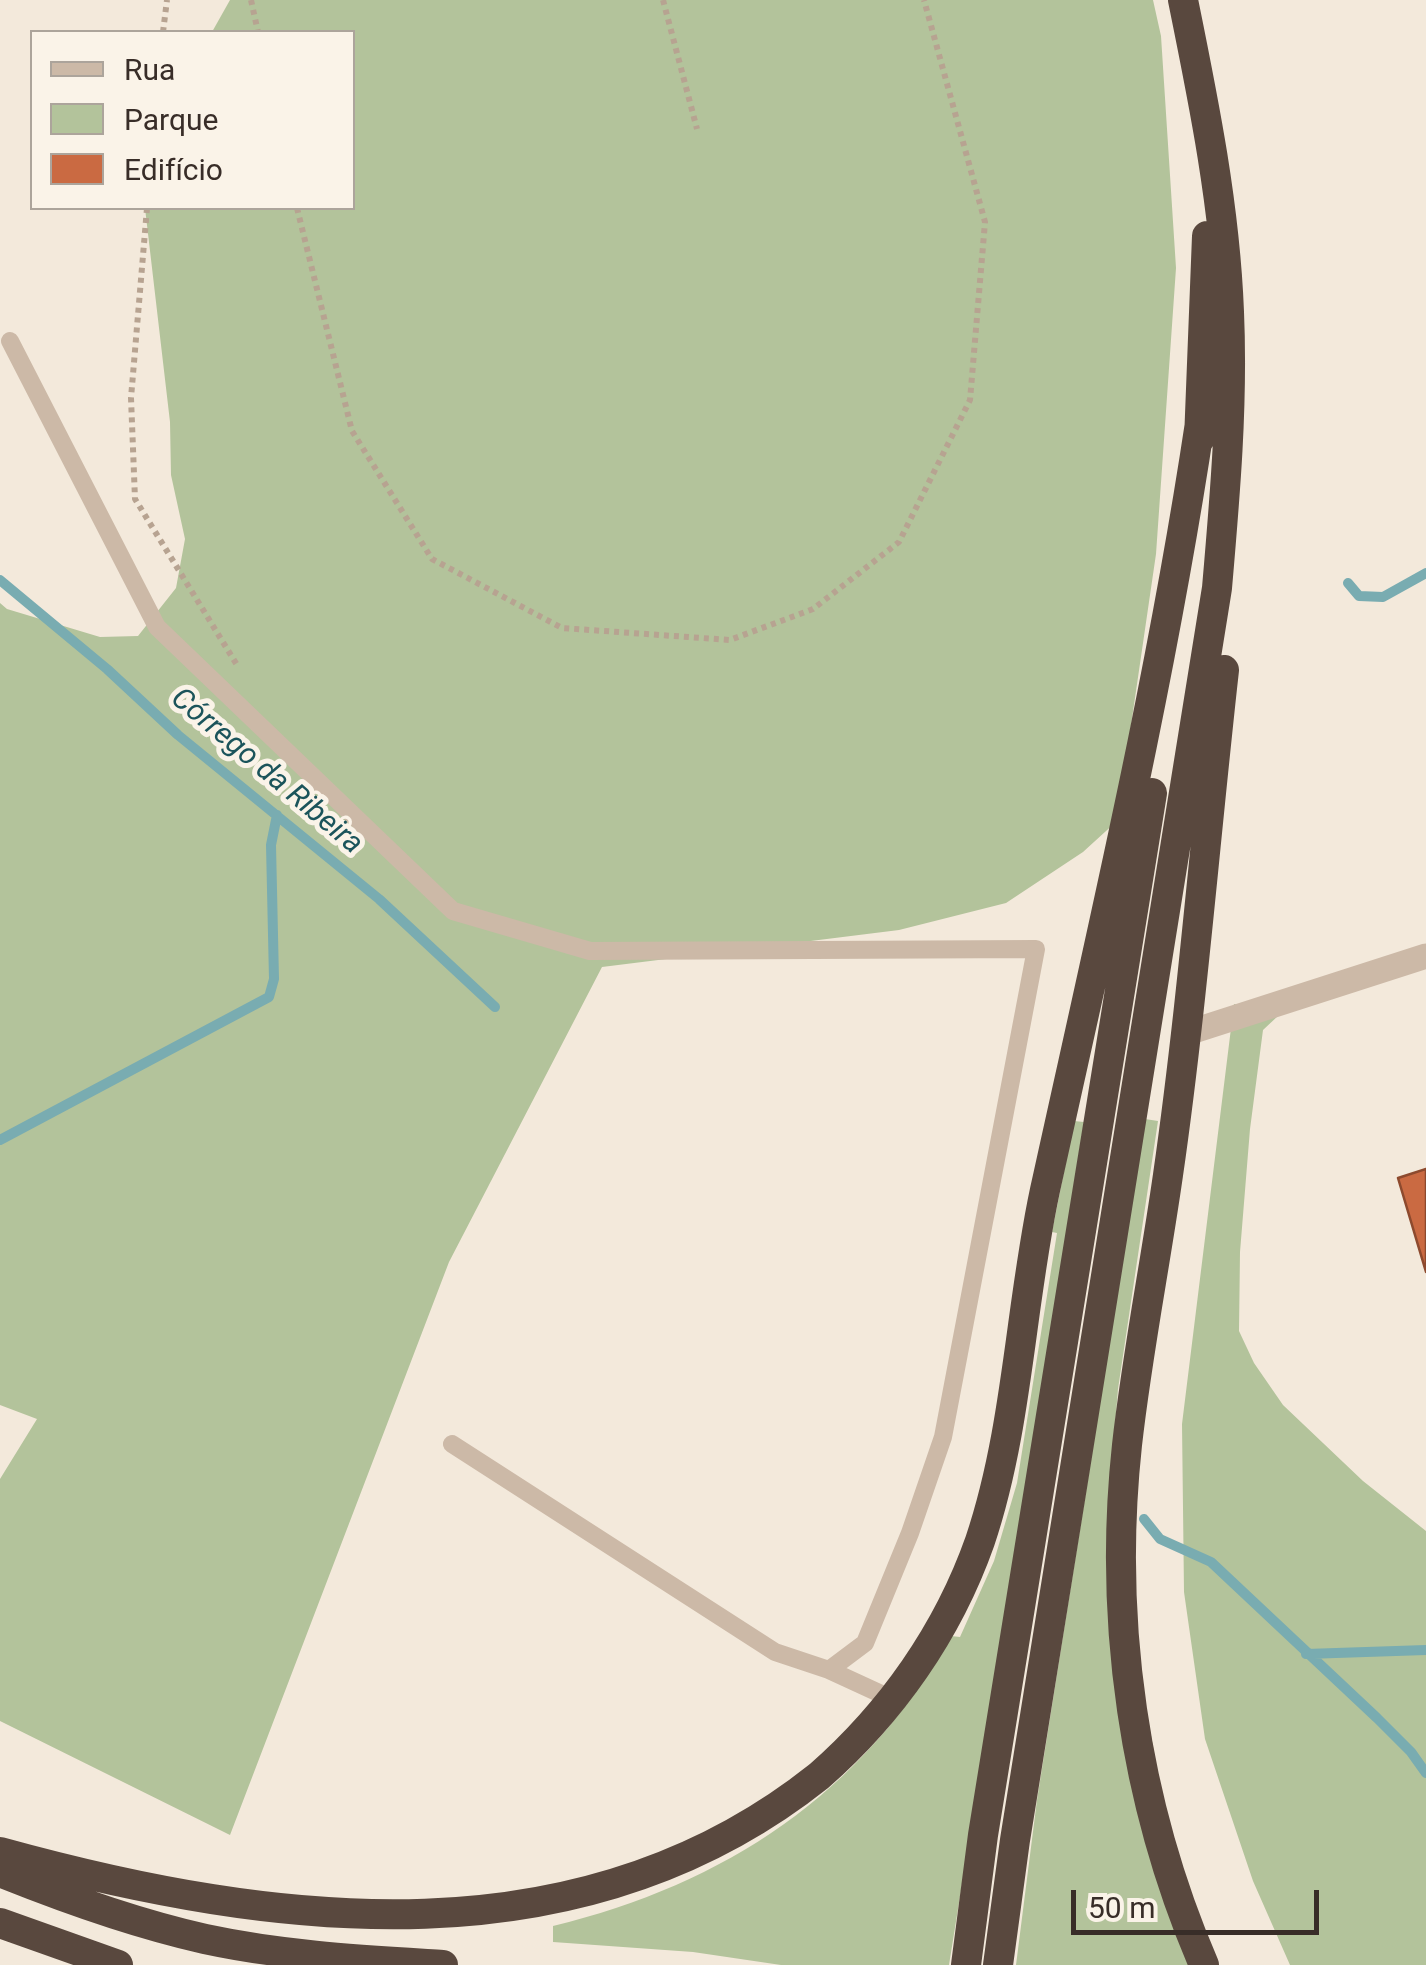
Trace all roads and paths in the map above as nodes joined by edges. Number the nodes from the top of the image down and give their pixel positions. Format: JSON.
{"nodes":[{"id":1,"x":168,"y":0,"type":"edge"},
{"id":2,"x":251,"y":0,"type":"edge"},
{"id":3,"x":663,"y":0,"type":"edge"},
{"id":4,"x":924,"y":0,"type":"edge"},
{"id":5,"x":1183,"y":0,"type":"edge"},
{"id":6,"x":163,"y":30,"type":"edge"},
{"id":7,"x":258,"y":30,"type":"edge"},
{"id":8,"x":1204,"y":118,"type":"junction"},
{"id":9,"x":697,"y":129,"type":"dead end"},
{"id":10,"x":146,"y":210,"type":"edge"},
{"id":11,"x":297,"y":210,"type":"edge"},
{"id":12,"x":1227,"y":275,"type":"junction"},
{"id":13,"x":10,"y":341,"type":"dead end"},
{"id":14,"x":1200,"y":423,"type":"junction"},
{"id":15,"x":248,"y":680,"type":"dead end"},
{"id":16,"x":1426,"y":956,"type":"edge"},
{"id":17,"x":1184,"y":1034,"type":"junction"},
{"id":18,"x":452,"y":1444,"type":"dead end"},
{"id":19,"x":829,"y":1670,"type":"junction"},
{"id":20,"x":892,"y":1699,"type":"junction"},
{"id":21,"x":0,"y":1852,"type":"edge"},
{"id":22,"x":0,"y":1872,"type":"edge"},
{"id":23,"x":0,"y":1923,"type":"edge"},
{"id":24,"x":118,"y":1965,"type":"edge"},
{"id":25,"x":443,"y":1965,"type":"edge"},
{"id":26,"x":966,"y":1965,"type":"edge"},
{"id":27,"x":998,"y":1965,"type":"edge"},
{"id":28,"x":1204,"y":1965,"type":"edge"}],
"edges":[{"from":1,"to":6,"type":"path"},
{"from":2,"to":7,"type":"path"},
{"from":3,"to":9,"type":"path"},
{"from":4,"to":11,"type":"path"},
{"from":5,"to":8,"type":"highway"},
{"from":8,"to":12,"type":"highway"},
{"from":8,"to":14,"type":"highway"},
{"from":10,"to":15,"type":"path"},
{"from":12,"to":17,"type":"highway"},
{"from":12,"to":27,"type":"highway"},
{"from":13,"to":19,"type":"lane"},
{"from":14,"to":20,"type":"highway"},
{"from":14,"to":26,"type":"highway"},
{"from":16,"to":17,"type":"street"},
{"from":17,"to":28,"type":"highway"},
{"from":18,"to":19,"type":"lane"},
{"from":19,"to":20,"type":"lane"},
{"from":20,"to":21,"type":"highway"},
{"from":22,"to":25,"type":"highway"},
{"from":23,"to":24,"type":"highway"}]}
